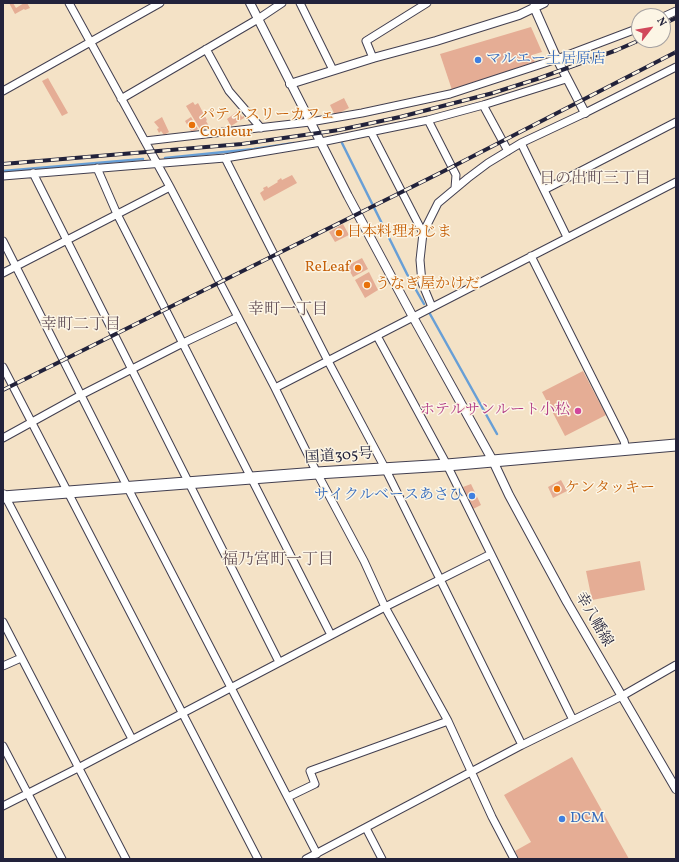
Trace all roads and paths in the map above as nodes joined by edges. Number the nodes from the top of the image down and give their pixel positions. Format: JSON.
{"nodes":[{"id":1,"x":69,"y":3,"type":"edge"},
{"id":2,"x":160,"y":3,"type":"edge"},
{"id":3,"x":250,"y":3,"type":"edge"},
{"id":4,"x":282,"y":3,"type":"edge"},
{"id":5,"x":300,"y":3,"type":"edge"},
{"id":6,"x":427,"y":3,"type":"edge"},
{"id":7,"x":544,"y":3,"type":"edge"},
{"id":8,"x":534,"y":8,"type":"junction"},
{"id":9,"x":258,"y":19,"type":"junction"},
{"id":10,"x":631,"y":31,"type":"edge"},
{"id":11,"x":90,"y":43,"type":"junction"},
{"id":12,"x":206,"y":49,"type":"junction"},
{"id":13,"x":373,"y":58,"type":"junction"},
{"id":14,"x":557,"y":59,"type":"junction"},
{"id":15,"x":676,"y":67,"type":"edge"},
{"id":16,"x":333,"y":70,"type":"junction"},
{"id":17,"x":566,"y":78,"type":"junction"},
{"id":18,"x":290,"y":84,"type":"junction"},
{"id":19,"x":3,"y":92,"type":"edge"},
{"id":20,"x":121,"y":99,"type":"junction"},
{"id":21,"x":483,"y":104,"type":"junction"},
{"id":22,"x":585,"y":113,"type":"junction"},
{"id":23,"x":428,"y":120,"type":"junction"},
{"id":24,"x":310,"y":122,"type":"junction"},
{"id":25,"x":676,"y":122,"type":"edge"},
{"id":26,"x":261,"y":128,"type":"junction"},
{"id":27,"x":371,"y":132,"type":"junction"},
{"id":28,"x":145,"y":141,"type":"junction"},
{"id":29,"x":321,"y":142,"type":"junction"},
{"id":30,"x":522,"y":143,"type":"junction"},
{"id":31,"x":508,"y":151,"type":"junction"},
{"id":32,"x":225,"y":158,"type":"junction"},
{"id":33,"x":157,"y":163,"type":"junction"},
{"id":34,"x":98,"y":168,"type":"junction"},
{"id":35,"x":33,"y":173,"type":"junction"},
{"id":36,"x":3,"y":176,"type":"edge"},
{"id":37,"x":676,"y":182,"type":"edge"},
{"id":38,"x":170,"y":187,"type":"junction"},
{"id":39,"x":455,"y":188,"type":"junction"},
{"id":40,"x":544,"y":190,"type":"junction"},
{"id":41,"x":117,"y":214,"type":"junction"},
{"id":42,"x":423,"y":233,"type":"junction"},
{"id":43,"x":567,"y":237,"type":"junction"},
{"id":44,"x":66,"y":240,"type":"junction"},
{"id":45,"x":3,"y":241,"type":"edge"},
{"id":46,"x":530,"y":256,"type":"junction"},
{"id":47,"x":16,"y":267,"type":"junction"},
{"id":48,"x":3,"y":273,"type":"edge"},
{"id":49,"x":432,"y":307,"type":"junction"},
{"id":50,"x":413,"y":317,"type":"junction"},
{"id":51,"x":238,"y":318,"type":"junction"},
{"id":52,"x":377,"y":336,"type":"junction"},
{"id":53,"x":183,"y":343,"type":"junction"},
{"id":54,"x":328,"y":361,"type":"junction"},
{"id":55,"x":3,"y":367,"type":"edge"},
{"id":56,"x":133,"y":370,"type":"junction"},
{"id":57,"x":275,"y":388,"type":"junction"},
{"id":58,"x":81,"y":395,"type":"junction"},
{"id":59,"x":32,"y":423,"type":"junction"},
{"id":60,"x":3,"y":438,"type":"edge"},
{"id":61,"x":676,"y":445,"type":"edge"},
{"id":62,"x":626,"y":449,"type":"junction"},
{"id":63,"x":493,"y":461,"type":"junction"},
{"id":64,"x":447,"y":465,"type":"junction"},
{"id":65,"x":385,"y":468,"type":"junction"},
{"id":66,"x":318,"y":473,"type":"junction"},
{"id":67,"x":252,"y":478,"type":"junction"},
{"id":68,"x":190,"y":482,"type":"junction"},
{"id":69,"x":128,"y":487,"type":"junction"},
{"id":70,"x":67,"y":492,"type":"junction"},
{"id":71,"x":4,"y":495,"type":"edge"},
{"id":72,"x":491,"y":554,"type":"junction"},
{"id":73,"x":440,"y":579,"type":"junction"},
{"id":74,"x":385,"y":607,"type":"junction"},
{"id":75,"x":3,"y":622,"type":"edge"},
{"id":76,"x":331,"y":635,"type":"junction"},
{"id":77,"x":21,"y":658,"type":"junction"},
{"id":78,"x":280,"y":662,"type":"junction"},
{"id":79,"x":676,"y":665,"type":"edge"},
{"id":80,"x":3,"y":666,"type":"edge"},
{"id":81,"x":231,"y":687,"type":"junction"},
{"id":82,"x":622,"y":696,"type":"junction"},
{"id":83,"x":183,"y":712,"type":"junction"},
{"id":84,"x":573,"y":720,"type":"junction"},
{"id":85,"x":448,"y":721,"type":"junction"},
{"id":86,"x":132,"y":739,"type":"junction"},
{"id":87,"x":522,"y":745,"type":"junction"},
{"id":88,"x":3,"y":746,"type":"edge"},
{"id":89,"x":78,"y":768,"type":"junction"},
{"id":90,"x":472,"y":772,"type":"junction"},
{"id":91,"x":676,"y":789,"type":"edge"},
{"id":92,"x":27,"y":793,"type":"junction"},
{"id":93,"x":288,"y":797,"type":"junction"},
{"id":94,"x":3,"y":806,"type":"edge"},
{"id":95,"x":366,"y":828,"type":"junction"},
{"id":96,"x":317,"y":854,"type":"junction"},
{"id":97,"x":62,"y":859,"type":"edge"},
{"id":98,"x":126,"y":859,"type":"edge"},
{"id":99,"x":258,"y":859,"type":"edge"},
{"id":100,"x":306,"y":859,"type":"edge"},
{"id":101,"x":382,"y":859,"type":"edge"},
{"id":102,"x":514,"y":859,"type":"edge"}],
"edges":[{"from":1,"to":11,"type":"street"},
{"from":2,"to":11,"type":"street"},
{"from":3,"to":9,"type":"street","name":"幸八幡線"},
{"from":4,"to":9,"type":"street"},
{"from":5,"to":16,"type":"street"},
{"from":6,"to":13,"type":"street"},
{"from":7,"to":8,"type":"street"},
{"from":8,"to":13,"type":"street"},
{"from":8,"to":14,"type":"street"},
{"from":9,"to":12,"type":"street"},
{"from":9,"to":18,"type":"street","name":"幸八幡線"},
{"from":10,"to":14,"type":"street"},
{"from":11,"to":19,"type":"street"},
{"from":11,"to":20,"type":"street"},
{"from":12,"to":20,"type":"street"},
{"from":12,"to":26,"type":"street"},
{"from":13,"to":16,"type":"street"},
{"from":14,"to":17,"type":"street"},
{"from":14,"to":24,"type":"street"},
{"from":15,"to":22,"type":"street"},
{"from":16,"to":18,"type":"street"},
{"from":17,"to":21,"type":"street"},
{"from":17,"to":22,"type":"street"},
{"from":18,"to":24,"type":"street","name":"幸八幡線"},
{"from":20,"to":28,"type":"street"},
{"from":21,"to":23,"type":"street"},
{"from":21,"to":31,"type":"street"},
{"from":22,"to":30,"type":"street"},
{"from":23,"to":27,"type":"street"},
{"from":23,"to":39,"type":"street"},
{"from":24,"to":26,"type":"street"},
{"from":24,"to":29,"type":"street","name":"幸八幡線"},
{"from":25,"to":40,"type":"street"},
{"from":26,"to":28,"type":"street"},
{"from":27,"to":29,"type":"street"},
{"from":27,"to":42,"type":"street"},
{"from":28,"to":33,"type":"street"},
{"from":29,"to":32,"type":"street"},
{"from":29,"to":50,"type":"street","name":"幸八幡線"},
{"from":30,"to":31,"type":"street"},
{"from":30,"to":40,"type":"street"},
{"from":31,"to":39,"type":"street"},
{"from":32,"to":33,"type":"street"},
{"from":32,"to":54,"type":"street"},
{"from":33,"to":34,"type":"street"},
{"from":33,"to":38,"type":"street"},
{"from":34,"to":35,"type":"street"},
{"from":34,"to":41,"type":"street"},
{"from":35,"to":36,"type":"street"},
{"from":35,"to":44,"type":"street"},
{"from":37,"to":43,"type":"street"},
{"from":38,"to":41,"type":"street"},
{"from":38,"to":51,"type":"street"},
{"from":39,"to":42,"type":"street"},
{"from":40,"to":43,"type":"street"},
{"from":41,"to":44,"type":"street"},
{"from":41,"to":53,"type":"street"},
{"from":42,"to":49,"type":"street"},
{"from":43,"to":46,"type":"street"},
{"from":44,"to":47,"type":"street"},
{"from":44,"to":56,"type":"street"},
{"from":45,"to":47,"type":"street"},
{"from":46,"to":49,"type":"street"},
{"from":46,"to":62,"type":"street"},
{"from":47,"to":48,"type":"street"},
{"from":47,"to":58,"type":"street"},
{"from":49,"to":50,"type":"street"},
{"from":50,"to":52,"type":"street"},
{"from":50,"to":63,"type":"street","name":"幸八幡線"},
{"from":51,"to":53,"type":"street"},
{"from":51,"to":57,"type":"street"},
{"from":52,"to":54,"type":"street"},
{"from":52,"to":64,"type":"street"},
{"from":53,"to":56,"type":"street"},
{"from":53,"to":67,"type":"street"},
{"from":54,"to":57,"type":"street"},
{"from":54,"to":65,"type":"street"},
{"from":55,"to":59,"type":"street"},
{"from":56,"to":58,"type":"street"},
{"from":56,"to":68,"type":"street"},
{"from":57,"to":66,"type":"street"},
{"from":58,"to":59,"type":"street"},
{"from":58,"to":69,"type":"street"},
{"from":59,"to":60,"type":"street"},
{"from":59,"to":70,"type":"street"},
{"from":61,"to":62,"type":"highway","name":"国道305号"},
{"from":62,"to":63,"type":"highway","name":"国道305号"},
{"from":63,"to":64,"type":"highway","name":"国道305号"},
{"from":63,"to":82,"type":"street","name":"幸八幡線"},
{"from":64,"to":65,"type":"highway","name":"国道305号"},
{"from":64,"to":72,"type":"street"},
{"from":65,"to":66,"type":"highway","name":"国道305号"},
{"from":65,"to":73,"type":"street"},
{"from":66,"to":67,"type":"highway","name":"国道305号"},
{"from":66,"to":74,"type":"street"},
{"from":67,"to":68,"type":"highway","name":"国道305号"},
{"from":67,"to":76,"type":"street"},
{"from":68,"to":69,"type":"highway","name":"国道305号"},
{"from":68,"to":78,"type":"street"},
{"from":69,"to":70,"type":"highway","name":"国道305号"},
{"from":69,"to":81,"type":"street"},
{"from":70,"to":71,"type":"highway","name":"国道305号"},
{"from":70,"to":83,"type":"street"},
{"from":71,"to":86,"type":"street"},
{"from":72,"to":73,"type":"street"},
{"from":72,"to":84,"type":"street"},
{"from":73,"to":74,"type":"street"},
{"from":73,"to":87,"type":"street"},
{"from":74,"to":76,"type":"street"},
{"from":74,"to":85,"type":"street"},
{"from":75,"to":77,"type":"street"},
{"from":76,"to":78,"type":"street"},
{"from":77,"to":80,"type":"street"},
{"from":77,"to":89,"type":"street"},
{"from":78,"to":81,"type":"street"},
{"from":79,"to":82,"type":"street"},
{"from":81,"to":83,"type":"street"},
{"from":81,"to":93,"type":"street"},
{"from":82,"to":84,"type":"street"},
{"from":82,"to":91,"type":"street","name":"幸八幡線"},
{"from":83,"to":86,"type":"street"},
{"from":83,"to":99,"type":"street"},
{"from":84,"to":87,"type":"street"},
{"from":85,"to":90,"type":"street"},
{"from":85,"to":93,"type":"street"},
{"from":86,"to":89,"type":"street"},
{"from":87,"to":90,"type":"street"},
{"from":88,"to":92,"type":"street"},
{"from":89,"to":92,"type":"street"},
{"from":89,"to":98,"type":"street"},
{"from":90,"to":95,"type":"street"},
{"from":90,"to":102,"type":"street"},
{"from":92,"to":94,"type":"street"},
{"from":92,"to":97,"type":"street"},
{"from":93,"to":96,"type":"street"},
{"from":95,"to":96,"type":"street"},
{"from":95,"to":101,"type":"street"},
{"from":96,"to":100,"type":"street"}]}
